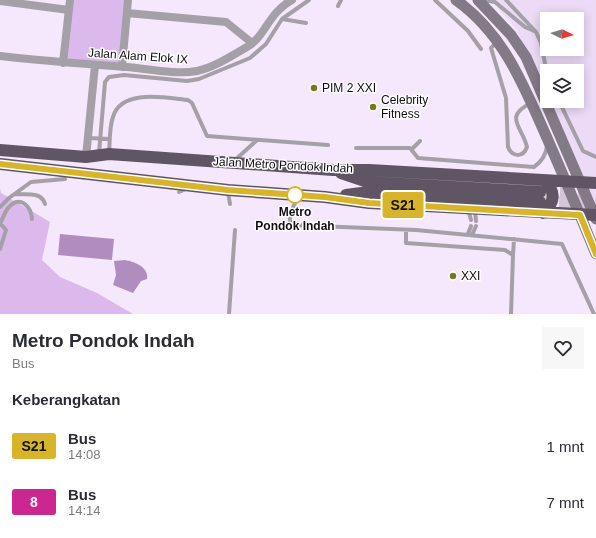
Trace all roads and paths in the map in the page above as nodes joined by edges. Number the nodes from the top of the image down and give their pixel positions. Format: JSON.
{"nodes":[{"id":1,"x":70,"y":0,"type":"edge"},
{"id":2,"x":128,"y":0,"type":"edge"},
{"id":3,"x":292,"y":0,"type":"edge"},
{"id":4,"x":309,"y":0,"type":"edge"},
{"id":5,"x":341,"y":0,"type":"edge"},
{"id":6,"x":435,"y":0,"type":"edge"},
{"id":7,"x":457,"y":0,"type":"edge"},
{"id":8,"x":479,"y":0,"type":"edge"},
{"id":9,"x":506,"y":0,"type":"edge"},
{"id":10,"x":0,"y":1,"type":"edge"},
{"id":11,"x":282,"y":3,"type":"edge"},
{"id":12,"x":338,"y":6,"type":"dead end"},
{"id":13,"x":69,"y":10,"type":"junction"},
{"id":14,"x":127,"y":13,"type":"junction"},
{"id":15,"x":282,"y":19,"type":"junction"},
{"id":16,"x":306,"y":23,"type":"dead end"},
{"id":17,"x":536,"y":32,"type":"junction"},
{"id":18,"x":498,"y":41,"type":"junction"},
{"id":19,"x":252,"y":43,"type":"junction"},
{"id":20,"x":481,"y":49,"type":"dead end"},
{"id":21,"x":0,"y":56,"type":"edge"},
{"id":22,"x":63,"y":63,"type":"junction"},
{"id":23,"x":545,"y":64,"type":"edge"},
{"id":24,"x":95,"y":65,"type":"junction"},
{"id":25,"x":122,"y":67,"type":"junction"},
{"id":26,"x":532,"y":103,"type":"junction"},
{"id":27,"x":562,"y":108,"type":"edge"},
{"id":28,"x":88,"y":138,"type":"junction"},
{"id":29,"x":100,"y":139,"type":"junction"},
{"id":30,"x":547,"y":139,"type":"junction"},
{"id":31,"x":110,"y":140,"type":"junction"},
{"id":32,"x":256,"y":141,"type":"junction"},
{"id":33,"x":420,"y":141,"type":"dead end"},
{"id":34,"x":328,"y":145,"type":"dead end"},
{"id":35,"x":356,"y":148,"type":"dead end"},
{"id":36,"x":412,"y":149,"type":"junction"},
{"id":37,"x":0,"y":150,"type":"edge"},
{"id":38,"x":104,"y":154,"type":"junction"},
{"id":39,"x":86,"y":157,"type":"junction"},
{"id":40,"x":596,"y":157,"type":"edge"},
{"id":41,"x":232,"y":163,"type":"junction"},
{"id":42,"x":0,"y":164,"type":"edge"},
{"id":43,"x":52,"y":169,"type":"junction"},
{"id":44,"x":84,"y":173,"type":"junction"},
{"id":45,"x":566,"y":182,"type":"junction"},
{"id":46,"x":581,"y":182,"type":"junction"},
{"id":47,"x":596,"y":183,"type":"edge"},
{"id":48,"x":191,"y":185,"type":"junction"},
{"id":49,"x":228,"y":190,"type":"junction"},
{"id":50,"x":179,"y":192,"type":"dead end"},
{"id":51,"x":14,"y":194,"type":"junction"},
{"id":52,"x":298,"y":196,"type":"junction"},
{"id":53,"x":325,"y":197,"type":"junction"},
{"id":54,"x":542,"y":197,"type":"junction"},
{"id":55,"x":45,"y":204,"type":"dead end"},
{"id":56,"x":230,"y":204,"type":"dead end"},
{"id":57,"x":0,"y":207,"type":"edge"},
{"id":58,"x":292,"y":210,"type":"dead end"},
{"id":59,"x":580,"y":215,"type":"junction"},
{"id":60,"x":595,"y":216,"type":"edge"},
{"id":61,"x":290,"y":217,"type":"dead end"},
{"id":62,"x":32,"y":219,"type":"dead end"},
{"id":63,"x":0,"y":224,"type":"edge"},
{"id":64,"x":471,"y":226,"type":"dead end"},
{"id":65,"x":476,"y":226,"type":"dead end"},
{"id":66,"x":235,"y":230,"type":"dead end"},
{"id":67,"x":406,"y":230,"type":"junction"},
{"id":68,"x":470,"y":234,"type":"junction"},
{"id":69,"x":514,"y":239,"type":"junction"},
{"id":70,"x":0,"y":249,"type":"edge"},
{"id":71,"x":596,"y":254,"type":"edge"},
{"id":72,"x":513,"y":255,"type":"junction"},
{"id":73,"x":229,"y":314,"type":"edge"},
{"id":74,"x":510,"y":314,"type":"edge"},
{"id":75,"x":594,"y":314,"type":"edge"}],
"edges":[{"from":1,"to":13,"type":"street"},
{"from":2,"to":14,"type":"street"},
{"from":3,"to":11,"type":"street"},
{"from":4,"to":15,"type":"lane"},
{"from":5,"to":12,"type":"lane"},
{"from":6,"to":20,"type":"lane"},
{"from":7,"to":18,"type":"main road"},
{"from":8,"to":17,"type":"lane"},
{"from":8,"to":46,"type":"main road"},
{"from":9,"to":17,"type":"lane"},
{"from":10,"to":13,"type":"street"},
{"from":11,"to":19,"type":"street","name":"Jalan Alam Elok IX"},
{"from":13,"to":22,"type":"street"},
{"from":14,"to":19,"type":"street"},
{"from":14,"to":25,"type":"street"},
{"from":15,"to":16,"type":"lane"},
{"from":15,"to":29,"type":"lane"},
{"from":17,"to":23,"type":"lane"},
{"from":18,"to":26,"type":"main road"},
{"from":18,"to":26,"type":"lane"},
{"from":19,"to":25,"type":"street","name":"Jalan Alam Elok IX"},
{"from":21,"to":22,"type":"street","name":"Jalan Alam Elok IX"},
{"from":22,"to":24,"type":"street","name":"Jalan Alam Elok IX"},
{"from":24,"to":25,"type":"street","name":"Jalan Alam Elok IX"},
{"from":24,"to":28,"type":"street"},
{"from":26,"to":30,"type":"main road"},
{"from":27,"to":40,"type":"lane"},
{"from":28,"to":29,"type":"lane"},
{"from":28,"to":39,"type":"street"},
{"from":29,"to":31,"type":"lane"},
{"from":29,"to":38,"type":"lane"},
{"from":30,"to":36,"type":"lane"},
{"from":30,"to":45,"type":"main road"},
{"from":31,"to":32,"type":"lane"},
{"from":31,"to":38,"type":"lane"},
{"from":32,"to":34,"type":"lane"},
{"from":32,"to":41,"type":"lane"},
{"from":33,"to":36,"type":"lane"},
{"from":35,"to":36,"type":"lane"},
{"from":37,"to":39,"type":"highway","name":"Jalan Metro Pondok Indah"},
{"from":38,"to":39,"type":"highway","name":"Jalan Metro Pondok Indah"},
{"from":38,"to":41,"type":"highway","name":"Jalan Metro Pondok Indah"},
{"from":39,"to":44,"type":"highway"},
{"from":41,"to":54,"type":"highway","name":"Jalan Metro Pondok Indah"},
{"from":42,"to":43,"type":"highway","name":"Jalan Metro Pondok Indah"},
{"from":43,"to":44,"type":"highway","name":"Jalan Metro Pondok Indah"},
{"from":43,"to":51,"type":"lane"},
{"from":44,"to":48,"type":"highway","name":"Jalan Metro Pondok Indah"},
{"from":45,"to":46,"type":"highway","name":"Jalan Metro Pondok Indah"},
{"from":45,"to":54,"type":"highway","name":"Jalan Metro Pondok Indah"},
{"from":45,"to":59,"type":"main road"},
{"from":46,"to":47,"type":"highway","name":"Jalan Metro Pondok Indah"},
{"from":46,"to":60,"type":"main road"},
{"from":48,"to":49,"type":"highway","name":"Jalan Metro Pondok Indah"},
{"from":48,"to":50,"type":"lane"},
{"from":49,"to":52,"type":"highway","name":"Jalan Metro Pondok Indah"},
{"from":49,"to":56,"type":"lane"},
{"from":51,"to":55,"type":"lane"},
{"from":51,"to":57,"type":"lane"},
{"from":52,"to":53,"type":"highway","name":"Jalan Metro Pondok Indah"},
{"from":52,"to":58,"type":"lane"},
{"from":53,"to":54,"type":"highway"},
{"from":53,"to":54,"type":"highway","name":"Jalan Metro Pondok Indah"},
{"from":54,"to":59,"type":"highway","name":"Jalan Metro Pondok Indah"},
{"from":59,"to":60,"type":"highway","name":"Jalan Metro Pondok Indah"},
{"from":59,"to":71,"type":"main road"},
{"from":61,"to":67,"type":"lane"},
{"from":62,"to":63,"type":"lane"},
{"from":63,"to":70,"type":"lane"},
{"from":64,"to":68,"type":"lane"},
{"from":65,"to":68,"type":"lane"},
{"from":66,"to":73,"type":"lane"},
{"from":67,"to":68,"type":"lane"},
{"from":67,"to":72,"type":"lane"},
{"from":68,"to":69,"type":"lane"},
{"from":69,"to":72,"type":"lane"},
{"from":69,"to":75,"type":"lane"},
{"from":72,"to":74,"type":"lane"}]}
